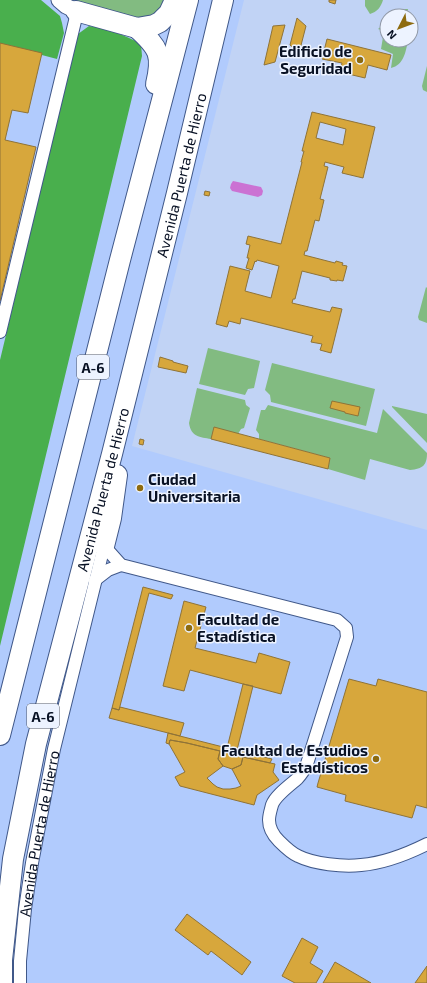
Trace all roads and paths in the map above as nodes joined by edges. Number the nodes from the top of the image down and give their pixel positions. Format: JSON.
{"nodes":[{"id":1,"x":59,"y":0,"type":"edge"},
{"id":2,"x":175,"y":0,"type":"edge"},
{"id":3,"x":188,"y":0,"type":"edge"},
{"id":4,"x":223,"y":0,"type":"edge"},
{"id":5,"x":76,"y":11,"type":"junction"},
{"id":6,"x":137,"y":28,"type":"junction"},
{"id":7,"x":120,"y":260,"type":"junction"},
{"id":8,"x":0,"y":332,"type":"edge"},
{"id":9,"x":112,"y":454,"type":"junction"},
{"id":10,"x":104,"y":546,"type":"junction"},
{"id":11,"x":121,"y":565,"type":"junction"},
{"id":12,"x":95,"y":580,"type":"junction"},
{"id":13,"x":0,"y":735,"type":"edge"},
{"id":14,"x":427,"y":844,"type":"edge"},
{"id":15,"x":2,"y":983,"type":"edge"},
{"id":16,"x":20,"y":983,"type":"edge"}],
"edges":[{"from":1,"to":5,"type":"street"},
{"from":2,"to":6,"type":"highway"},
{"from":3,"to":7,"type":"highway","number":"A-6"},
{"from":4,"to":9,"type":"highway","name":"Avenida Puerta de Hierro","number":"A-6"},
{"from":5,"to":6,"type":"highway"},
{"from":5,"to":8,"type":"street"},
{"from":6,"to":7,"type":"highway"},
{"from":7,"to":13,"type":"highway","number":"A-6"},
{"from":9,"to":10,"type":"highway"},
{"from":9,"to":15,"type":"highway","name":"Avenida Puerta de Hierro","number":"A-6"},
{"from":10,"to":11,"type":"street"},
{"from":10,"to":12,"type":"street","name":"Avenida Puerta de Hierro"},
{"from":11,"to":12,"type":"street"},
{"from":11,"to":14,"type":"street"},
{"from":12,"to":16,"type":"street","name":"Avenida Puerta de Hierro"}]}
